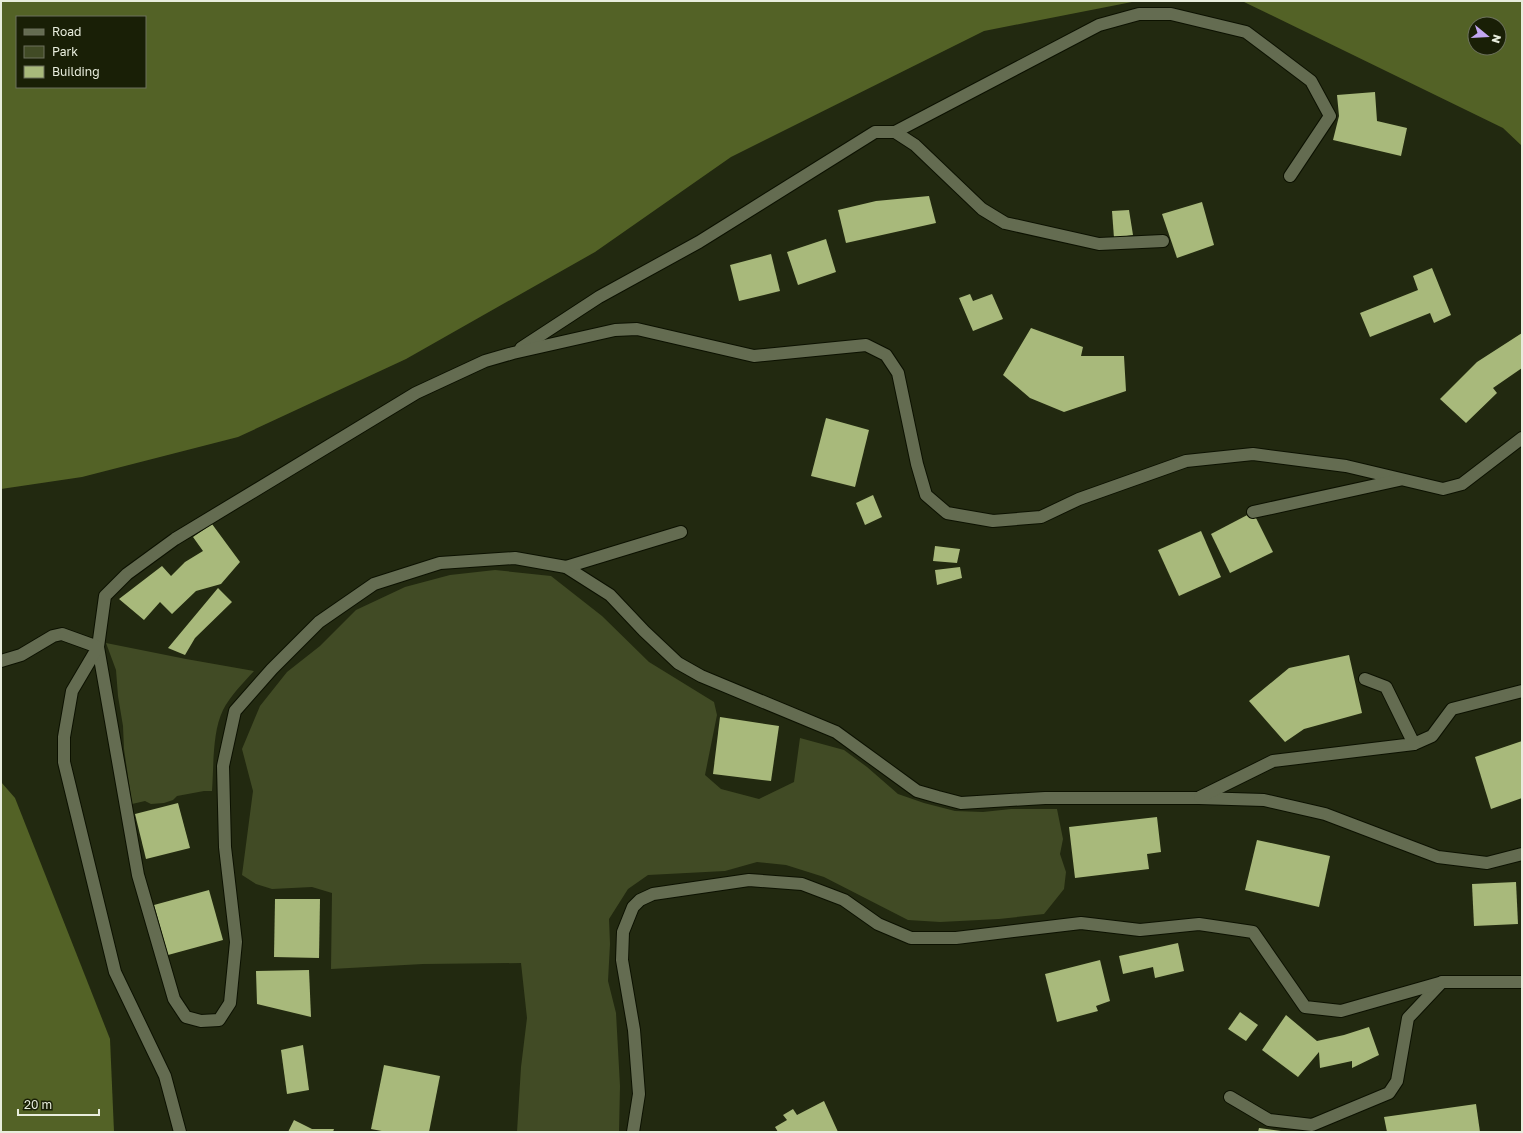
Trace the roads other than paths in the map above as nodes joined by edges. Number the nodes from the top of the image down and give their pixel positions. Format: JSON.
{"nodes":[{"id":1,"x":895,"y":132,"type":"junction"},
{"id":2,"x":1290,"y":176,"type":"dead end"},
{"id":3,"x":1163,"y":242,"type":"dead end"},
{"id":4,"x":513,"y":353,"type":"junction"},
{"id":5,"x":1522,"y":438,"type":"edge"},
{"id":6,"x":1402,"y":479,"type":"junction"},
{"id":7,"x":1253,"y":512,"type":"dead end"},
{"id":8,"x":681,"y":532,"type":"dead end"},
{"id":9,"x":566,"y":567,"type":"junction"},
{"id":10,"x":98,"y":647,"type":"junction"},
{"id":11,"x":1,"y":661,"type":"edge"},
{"id":12,"x":1365,"y":679,"type":"dead end"},
{"id":13,"x":1522,"y":691,"type":"edge"},
{"id":14,"x":1414,"y":744,"type":"junction"},
{"id":15,"x":1199,"y":798,"type":"junction"},
{"id":16,"x":1522,"y":854,"type":"edge"},
{"id":17,"x":1443,"y":982,"type":"junction"},
{"id":18,"x":1522,"y":982,"type":"edge"},
{"id":19,"x":1230,"y":1097,"type":"dead end"},
{"id":20,"x":180,"y":1132,"type":"edge"},
{"id":21,"x":633,"y":1132,"type":"edge"}],
"edges":[{"from":1,"to":2,"type":"street"},
{"from":1,"to":3,"type":"street"},
{"from":1,"to":4,"type":"street"},
{"from":4,"to":6,"type":"street"},
{"from":4,"to":10,"type":"street"},
{"from":5,"to":6,"type":"street"},
{"from":6,"to":7,"type":"street"},
{"from":8,"to":9,"type":"street"},
{"from":9,"to":10,"type":"street"},
{"from":9,"to":15,"type":"street"},
{"from":10,"to":11,"type":"street"},
{"from":10,"to":20,"type":"street"},
{"from":12,"to":14,"type":"street"},
{"from":13,"to":14,"type":"street"},
{"from":14,"to":15,"type":"street"},
{"from":15,"to":16,"type":"street"},
{"from":17,"to":18,"type":"street"},
{"from":17,"to":19,"type":"street"},
{"from":17,"to":21,"type":"street"}]}
